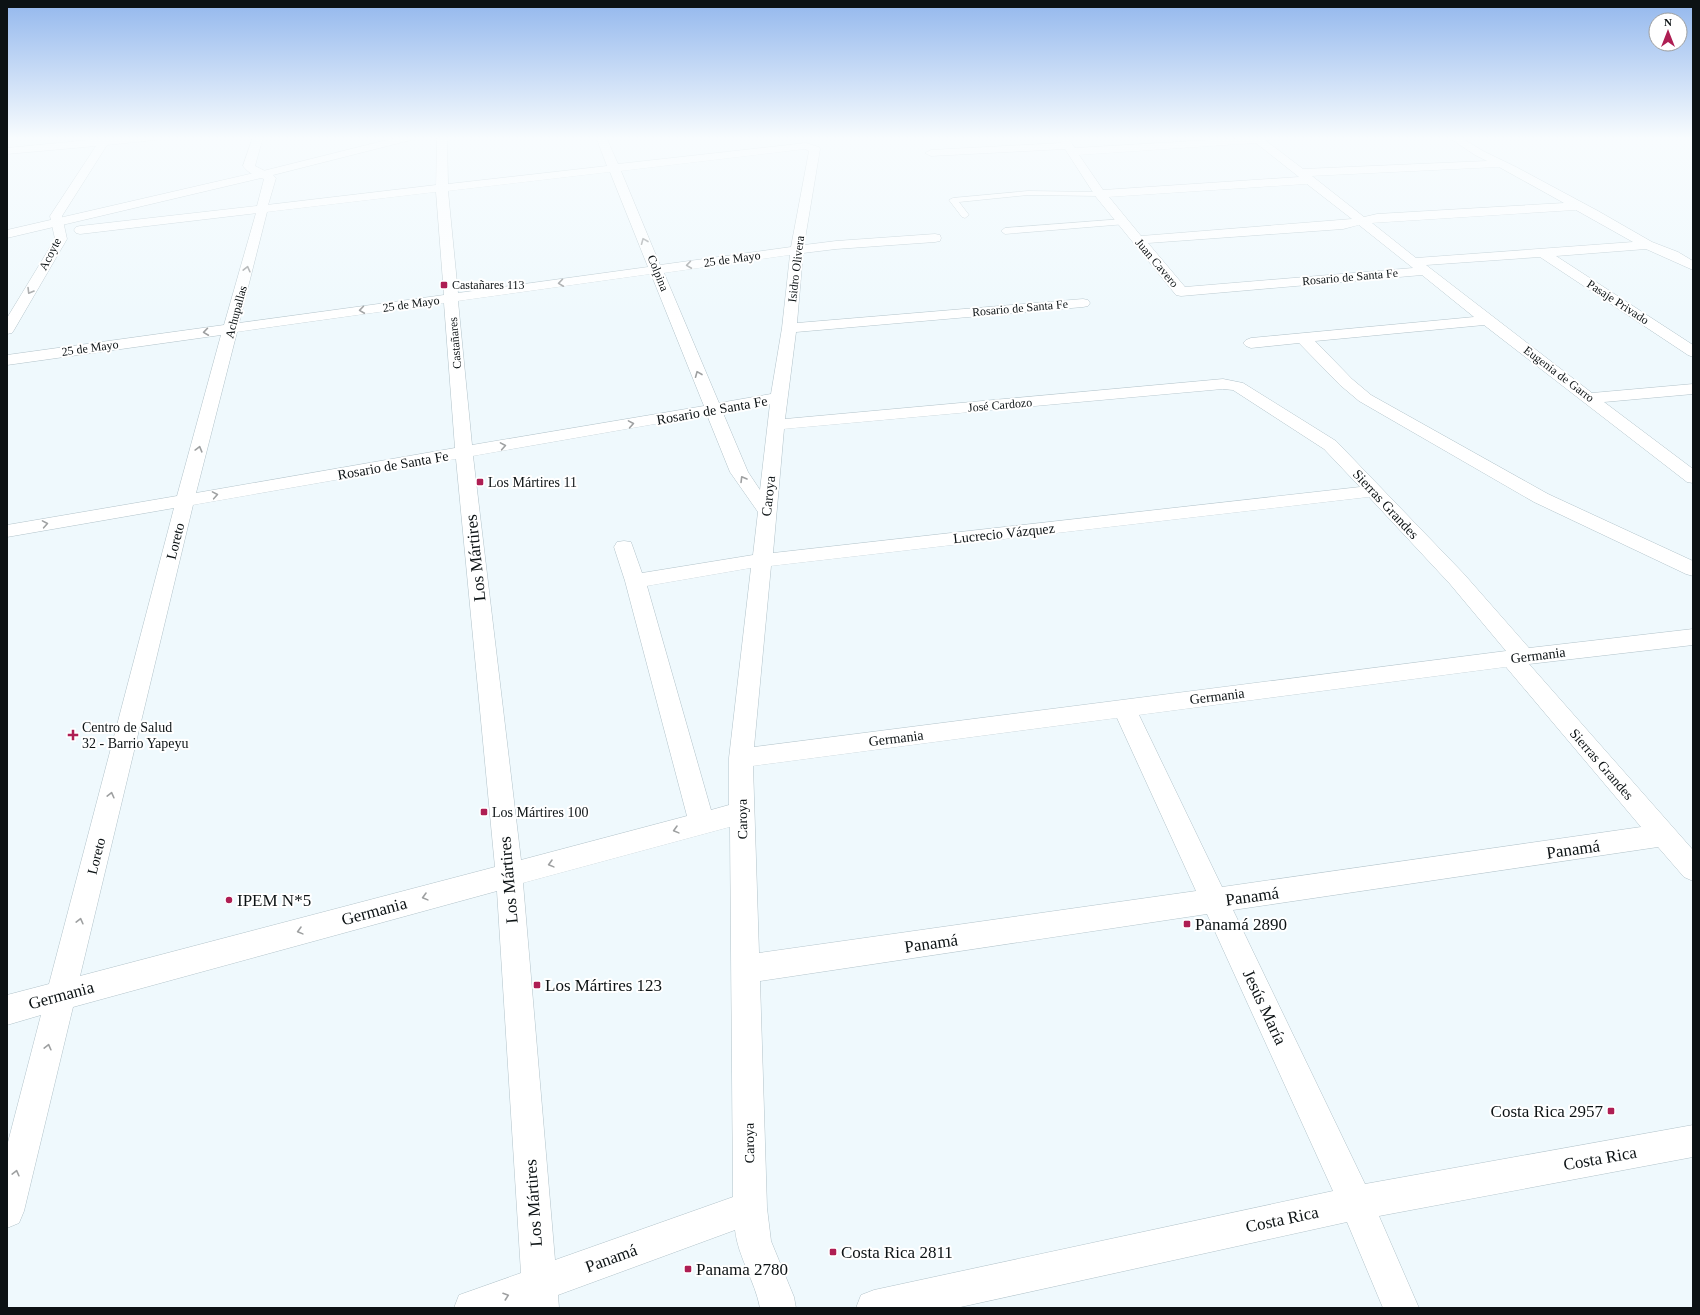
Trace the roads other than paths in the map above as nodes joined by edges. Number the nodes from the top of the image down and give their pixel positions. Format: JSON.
{"nodes":[{"id":1,"x":67,"y":198,"type":"edge"},
{"id":2,"x":171,"y":198,"type":"edge"},
{"id":3,"x":265,"y":198,"type":"edge"},
{"id":4,"x":358,"y":198,"type":"edge"},
{"id":5,"x":443,"y":198,"type":"edge"},
{"id":6,"x":627,"y":198,"type":"edge"},
{"id":7,"x":806,"y":198,"type":"edge"},
{"id":8,"x":970,"y":198,"type":"edge"},
{"id":9,"x":1104,"y":198,"type":"edge"},
{"id":10,"x":1333,"y":198,"type":"edge"},
{"id":11,"x":1565,"y":198,"type":"edge"},
{"id":12,"x":1578,"y":206,"type":"junction"},
{"id":13,"x":262,"y":209,"type":"junction"},
{"id":14,"x":965,"y":215,"type":"dead end"},
{"id":15,"x":1361,"y":221,"type":"junction"},
{"id":16,"x":1123,"y":222,"type":"junction"},
{"id":17,"x":59,"y":228,"type":"junction"},
{"id":18,"x":1005,"y":231,"type":"dead end"},
{"id":19,"x":7,"y":234,"type":"edge"},
{"id":20,"x":935,"y":238,"type":"dead end"},
{"id":21,"x":7,"y":240,"type":"edge"},
{"id":22,"x":1138,"y":240,"type":"junction"},
{"id":23,"x":1647,"y":245,"type":"junction"},
{"id":24,"x":797,"y":250,"type":"junction"},
{"id":25,"x":1543,"y":253,"type":"junction"},
{"id":26,"x":1419,"y":266,"type":"junction"},
{"id":27,"x":1693,"y":266,"type":"edge"},
{"id":28,"x":656,"y":270,"type":"junction"},
{"id":29,"x":1181,"y":292,"type":"joint"},
{"id":30,"x":451,"y":298,"type":"junction"},
{"id":31,"x":1084,"y":303,"type":"dead end"},
{"id":32,"x":1487,"y":320,"type":"junction"},
{"id":33,"x":232,"y":328,"type":"junction"},
{"id":34,"x":789,"y":328,"type":"junction"},
{"id":35,"x":7,"y":330,"type":"edge"},
{"id":36,"x":1303,"y":338,"type":"junction"},
{"id":37,"x":1251,"y":343,"type":"dead end"},
{"id":38,"x":1693,"y":352,"type":"edge"},
{"id":39,"x":7,"y":360,"type":"edge"},
{"id":40,"x":1223,"y":384,"type":"joint"},
{"id":41,"x":1693,"y":389,"type":"edge"},
{"id":42,"x":779,"y":398,"type":"junction"},
{"id":43,"x":1590,"y":398,"type":"junction"},
{"id":44,"x":713,"y":410,"type":"junction"},
{"id":45,"x":776,"y":425,"type":"junction"},
{"id":46,"x":464,"y":453,"type":"junction"},
{"id":47,"x":1693,"y":478,"type":"edge"},
{"id":48,"x":1374,"y":491,"type":"junction"},
{"id":49,"x":185,"y":500,"type":"junction"},
{"id":50,"x":766,"y":510,"type":"junction"},
{"id":51,"x":7,"y":531,"type":"edge"},
{"id":52,"x":624,"y":547,"type":"dead end"},
{"id":53,"x":762,"y":560,"type":"junction"},
{"id":54,"x":1693,"y":569,"type":"edge"},
{"id":55,"x":635,"y":581,"type":"junction"},
{"id":56,"x":1693,"y":638,"type":"edge"},
{"id":57,"x":1517,"y":657,"type":"junction"},
{"id":58,"x":1124,"y":708,"type":"junction"},
{"id":59,"x":741,"y":758,"type":"junction"},
{"id":60,"x":741,"y":813,"type":"junction"},
{"id":61,"x":702,"y":823,"type":"junction"},
{"id":62,"x":1663,"y":835,"type":"junction"},
{"id":63,"x":1693,"y":869,"type":"edge"},
{"id":64,"x":509,"y":875,"type":"junction"},
{"id":65,"x":1215,"y":902,"type":"junction"},
{"id":66,"x":746,"y":970,"type":"junction"},
{"id":67,"x":61,"y":995,"type":"junction"},
{"id":68,"x":7,"y":1010,"type":"edge"},
{"id":69,"x":1693,"y":1141,"type":"edge"},
{"id":70,"x":1356,"y":1203,"type":"junction"},
{"id":71,"x":750,"y":1208,"type":"junction"},
{"id":72,"x":7,"y":1211,"type":"edge"},
{"id":73,"x":540,"y":1296,"type":"edge"},
{"id":74,"x":472,"y":1308,"type":"edge"},
{"id":75,"x":778,"y":1308,"type":"edge"},
{"id":76,"x":874,"y":1308,"type":"edge"},
{"id":77,"x":1401,"y":1308,"type":"edge"}],
"edges":[{"from":1,"to":17,"type":"street","name":"Acoyte"},
{"from":2,"to":17,"type":"street"},
{"from":3,"to":13,"type":"street","name":"Achupallas"},
{"from":4,"to":13,"type":"street"},
{"from":5,"to":30,"type":"street","name":"Castañares"},
{"from":28,"to":6,"type":"street","name":"Colpina","one_way":true},
{"from":7,"to":24,"type":"street","name":"Isidro Olivera"},
{"from":8,"to":14,"type":"lane"},
{"from":9,"to":16,"type":"street","name":"Juan Cavero"},
{"from":10,"to":15,"type":"street","name":"Eugenia de Garro"},
{"from":11,"to":12,"type":"street"},
{"from":12,"to":15,"type":"street"},
{"from":12,"to":23,"type":"street"},
{"from":13,"to":17,"type":"street"},
{"from":33,"to":13,"type":"street","name":"Achupallas","one_way":true},
{"from":15,"to":22,"type":"street"},
{"from":15,"to":26,"type":"street","name":"Eugenia de Garro"},
{"from":16,"to":18,"type":"lane"},
{"from":16,"to":22,"type":"street","name":"Juan Cavero"},
{"from":17,"to":19,"type":"street"},
{"from":17,"to":21,"type":"street"},
{"from":17,"to":35,"type":"street","name":"Acoyte","one_way":true},
{"from":20,"to":24,"type":"street","name":"25 de Mayo"},
{"from":22,"to":29,"type":"street","name":"Juan Cavero"},
{"from":23,"to":25,"type":"street","name":"Rosario de Santa Fe"},
{"from":23,"to":27,"type":"street"},
{"from":24,"to":28,"type":"street","name":"25 de Mayo","one_way":true},
{"from":24,"to":34,"type":"street","name":"Isidro Olivera"},
{"from":25,"to":26,"type":"street","name":"Rosario de Santa Fe"},
{"from":25,"to":38,"type":"street","name":"Pasaje Privado"},
{"from":26,"to":29,"type":"street","name":"Rosario de Santa Fe"},
{"from":26,"to":32,"type":"street","name":"Eugenia de Garro"},
{"from":28,"to":30,"type":"street","name":"25 de Mayo","one_way":true},
{"from":44,"to":28,"type":"street","name":"Colpina","one_way":true},
{"from":30,"to":33,"type":"street","name":"25 de Mayo","one_way":true},
{"from":30,"to":46,"type":"street","name":"Castañares"},
{"from":31,"to":34,"type":"street","name":"Rosario de Santa Fe"},
{"from":32,"to":36,"type":"street"},
{"from":32,"to":43,"type":"street","name":"Eugenia de Garro"},
{"from":33,"to":39,"type":"street","name":"25 de Mayo","one_way":true},
{"from":49,"to":33,"type":"street","name":"Achupallas","one_way":true},
{"from":34,"to":42,"type":"street","name":"Caroya"},
{"from":36,"to":37,"type":"street"},
{"from":36,"to":54,"type":"street"},
{"from":40,"to":45,"type":"street","name":"José Cardozo"},
{"from":40,"to":48,"type":"street","name":"Sierras Grandes"},
{"from":41,"to":43,"type":"street"},
{"from":42,"to":44,"type":"street","name":"Rosario de Santa Fe"},
{"from":42,"to":45,"type":"street","name":"Caroya"},
{"from":43,"to":47,"type":"street","name":"Eugenia de Garro"},
{"from":46,"to":44,"type":"street","name":"Rosario de Santa Fe","one_way":true},
{"from":50,"to":44,"type":"street","name":"Colpina","one_way":true},
{"from":45,"to":50,"type":"street","name":"Caroya"},
{"from":49,"to":46,"type":"street","name":"Rosario de Santa Fe","one_way":true},
{"from":46,"to":64,"type":"street","name":"Los Mártires"},
{"from":48,"to":53,"type":"street","name":"Lucrecio Vázquez"},
{"from":48,"to":57,"type":"street","name":"Sierras Grandes"},
{"from":51,"to":49,"type":"street","name":"Rosario de Santa Fe","one_way":true},
{"from":67,"to":49,"type":"street","name":"Loreto","one_way":true},
{"from":50,"to":53,"type":"street","name":"Caroya"},
{"from":52,"to":55,"type":"street"},
{"from":53,"to":55,"type":"street","name":"Lucrecio Vázquez"},
{"from":53,"to":59,"type":"street","name":"Caroya"},
{"from":55,"to":61,"type":"street"},
{"from":56,"to":57,"type":"street","name":"Germania"},
{"from":57,"to":58,"type":"street","name":"Germania"},
{"from":57,"to":62,"type":"street","name":"Sierras Grandes"},
{"from":58,"to":59,"type":"street","name":"Germania"},
{"from":58,"to":65,"type":"street","name":"Jesús María"},
{"from":59,"to":60,"type":"street","name":"Caroya"},
{"from":60,"to":61,"type":"street","name":"Germania"},
{"from":60,"to":66,"type":"street","name":"Caroya"},
{"from":61,"to":64,"type":"street","name":"Germania","one_way":true},
{"from":62,"to":63,"type":"street","name":"Sierras Grandes"},
{"from":62,"to":65,"type":"street","name":"Panamá"},
{"from":64,"to":67,"type":"street","name":"Germania","one_way":true},
{"from":64,"to":73,"type":"street","name":"Los Mártires"},
{"from":65,"to":66,"type":"street","name":"Panamá"},
{"from":65,"to":70,"type":"street","name":"Jesús María"},
{"from":66,"to":71,"type":"street","name":"Caroya"},
{"from":67,"to":68,"type":"street","name":"Germania"},
{"from":72,"to":67,"type":"street","name":"Loreto","one_way":true},
{"from":69,"to":70,"type":"street","name":"Costa Rica"},
{"from":70,"to":76,"type":"street","name":"Costa Rica"},
{"from":70,"to":77,"type":"street","name":"Jesús María"},
{"from":71,"to":73,"type":"street","name":"Panamá"},
{"from":71,"to":75,"type":"street","name":"Caroya"},
{"from":74,"to":73,"type":"street","name":"Panamá","one_way":true}]}
